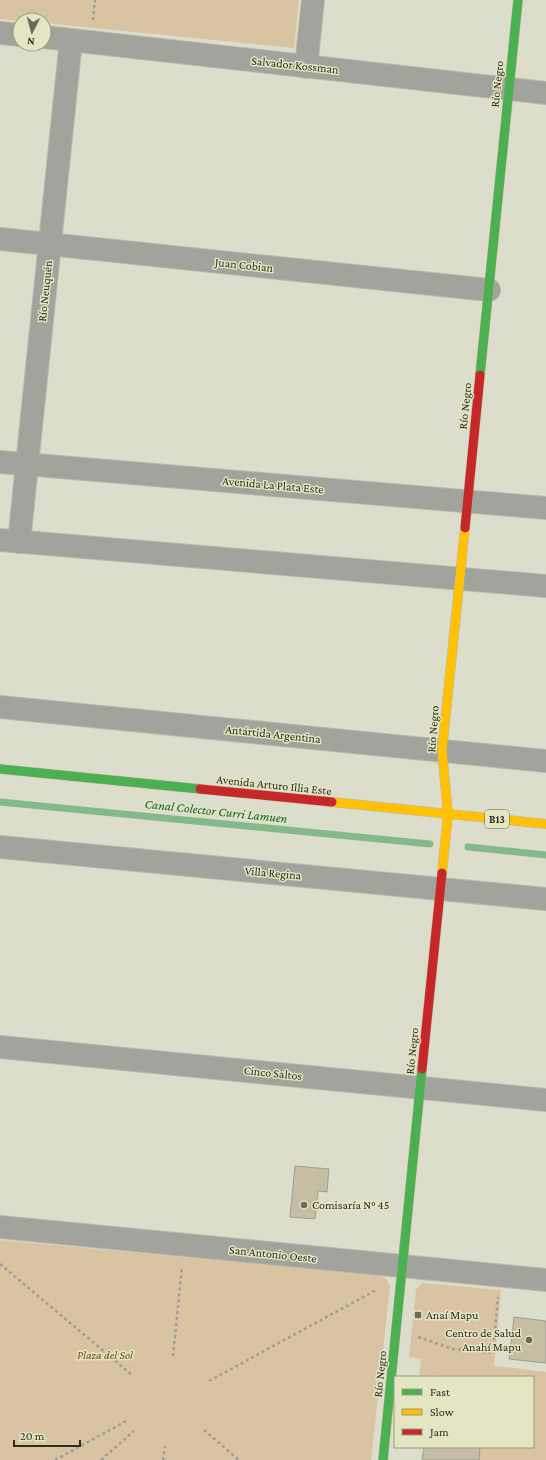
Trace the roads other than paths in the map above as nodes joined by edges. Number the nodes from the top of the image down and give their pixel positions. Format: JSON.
{"nodes":[{"id":1,"x":313,"y":0,"type":"edge"},
{"id":2,"x":518,"y":0,"type":"edge"},
{"id":3,"x":0,"y":33,"type":"edge"},
{"id":4,"x":12,"y":34,"type":"edge"},
{"id":5,"x":52,"y":39,"type":"edge"},
{"id":6,"x":71,"y":40,"type":"junction"},
{"id":7,"x":306,"y":67,"type":"junction"},
{"id":8,"x":509,"y":89,"type":"junction"},
{"id":9,"x":546,"y":93,"type":"edge"},
{"id":10,"x":0,"y":240,"type":"edge"},
{"id":11,"x":50,"y":245,"type":"junction"},
{"id":12,"x":489,"y":290,"type":"junction"},
{"id":13,"x":0,"y":462,"type":"edge"},
{"id":14,"x":27,"y":464,"type":"junction"},
{"id":15,"x":467,"y":501,"type":"junction"},
{"id":16,"x":546,"y":508,"type":"edge"},
{"id":17,"x":10,"y":541,"type":"edge"},
{"id":18,"x":459,"y":579,"type":"junction"},
{"id":19,"x":546,"y":586,"type":"edge"},
{"id":20,"x":0,"y":707,"type":"edge"},
{"id":21,"x":442,"y":751,"type":"junction"},
{"id":22,"x":546,"y":761,"type":"edge"},
{"id":23,"x":0,"y":769,"type":"edge"},
{"id":24,"x":448,"y":814,"type":"junction"},
{"id":25,"x":546,"y":824,"type":"edge"},
{"id":26,"x":0,"y":850,"type":"edge"},
{"id":27,"x":440,"y":889,"type":"junction"},
{"id":28,"x":546,"y":899,"type":"edge"},
{"id":29,"x":0,"y":1047,"type":"edge"},
{"id":30,"x":420,"y":1088,"type":"junction"},
{"id":31,"x":546,"y":1100,"type":"edge"},
{"id":32,"x":0,"y":1227,"type":"edge"},
{"id":33,"x":403,"y":1266,"type":"junction"},
{"id":34,"x":546,"y":1280,"type":"edge"},
{"id":35,"x":383,"y":1460,"type":"edge"}],
"edges":[{"from":1,"to":7,"type":"street"},
{"from":2,"to":8,"type":"street","name":"Río Negro"},
{"from":3,"to":4,"type":"street"},
{"from":5,"to":6,"type":"street","name":"Salvador Kossman"},
{"from":6,"to":7,"type":"street","name":"Salvador Kossman"},
{"from":6,"to":11,"type":"street","name":"Río Neuquén"},
{"from":7,"to":8,"type":"street","name":"Salvador Kossman"},
{"from":8,"to":9,"type":"street","name":"Salvador Kossman"},
{"from":8,"to":12,"type":"street","name":"Río Negro"},
{"from":10,"to":11,"type":"street","name":"Juan Cobian"},
{"from":11,"to":12,"type":"street","name":"Juan Cobian"},
{"from":11,"to":14,"type":"street","name":"Río Neuquén"},
{"from":12,"to":15,"type":"street","name":"Río Negro"},
{"from":13,"to":14,"type":"street","name":"Avenida La Plata Este"},
{"from":14,"to":15,"type":"street","name":"Avenida La Plata Este"},
{"from":14,"to":17,"type":"street","name":"Río Neuquén"},
{"from":15,"to":16,"type":"street","name":"Avenida La Plata Este"},
{"from":15,"to":18,"type":"street","name":"Río Negro"},
{"from":17,"to":18,"type":"street"},
{"from":18,"to":19,"type":"street"},
{"from":18,"to":21,"type":"street","name":"Río Negro"},
{"from":20,"to":21,"type":"street","name":"Antártida Argentina"},
{"from":21,"to":22,"type":"street","name":"Antártida Argentina"},
{"from":21,"to":24,"type":"street","name":"Río Negro"},
{"from":23,"to":24,"type":"street","name":"Avenida Arturo Illia Este","number":"B13"},
{"from":24,"to":25,"type":"street","name":"Avenida Arturo Illia Este","number":"B13"},
{"from":24,"to":27,"type":"street","name":"Río Negro"},
{"from":26,"to":27,"type":"street","name":"Villa Regina"},
{"from":27,"to":28,"type":"street","name":"Villa Regina"},
{"from":27,"to":30,"type":"street","name":"Río Negro"},
{"from":29,"to":30,"type":"street","name":"Cinco Saltos"},
{"from":30,"to":31,"type":"street","name":"Cinco Saltos"},
{"from":30,"to":33,"type":"street","name":"Río Negro"},
{"from":32,"to":33,"type":"street","name":"San Antonio Oeste"},
{"from":33,"to":34,"type":"street","name":"San Antonio Oeste"},
{"from":33,"to":35,"type":"street","name":"Río Negro"}]}
